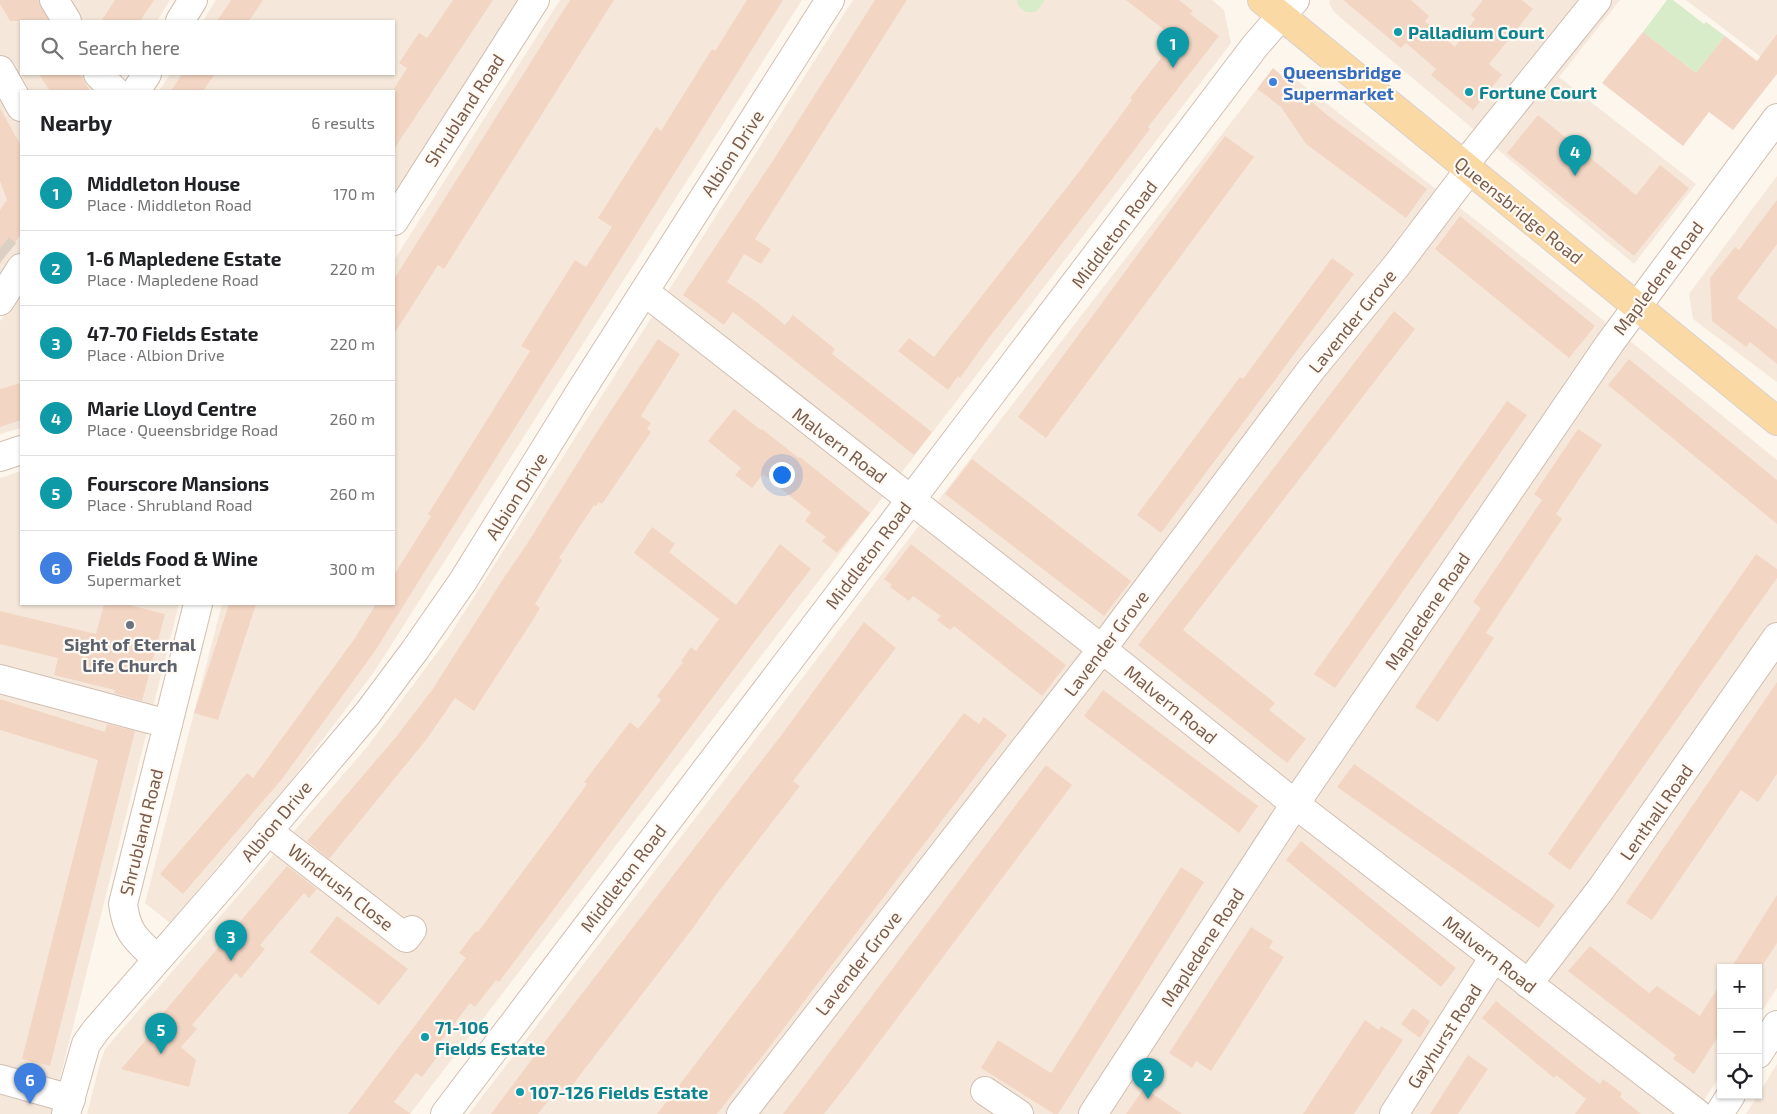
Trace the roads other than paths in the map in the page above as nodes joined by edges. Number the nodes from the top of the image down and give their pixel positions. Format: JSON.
{"nodes":[{"id":1,"x":54,"y":0,"type":"edge"},
{"id":2,"x":193,"y":0,"type":"edge"},
{"id":3,"x":535,"y":0,"type":"edge"},
{"id":4,"x":830,"y":0,"type":"edge"},
{"id":5,"x":1597,"y":0,"type":"edge"},
{"id":6,"x":1279,"y":5,"type":"edge"},
{"id":7,"x":66,"y":20,"type":"edge"},
{"id":8,"x":181,"y":20,"type":"edge"},
{"id":9,"x":0,"y":70,"type":"edge"},
{"id":10,"x":99,"y":75,"type":"edge"},
{"id":11,"x":146,"y":75,"type":"edge"},
{"id":12,"x":114,"y":90,"type":"edge"},
{"id":13,"x":137,"y":90,"type":"edge"},
{"id":14,"x":20,"y":105,"type":"edge"},
{"id":15,"x":1772,"y":133,"type":"edge"},
{"id":16,"x":1466,"y":168,"type":"junction"},
{"id":17,"x":395,"y":219,"type":"edge"},
{"id":18,"x":16,"y":262,"type":"edge"},
{"id":19,"x":645,"y":292,"type":"junction"},
{"id":20,"x":0,"y":301,"type":"edge"},
{"id":21,"x":1637,"y":307,"type":"junction"},
{"id":22,"x":1777,"y":421,"type":"edge"},
{"id":23,"x":20,"y":450,"type":"edge"},
{"id":24,"x":0,"y":457,"type":"edge"},
{"id":25,"x":910,"y":498,"type":"junction"},
{"id":26,"x":198,"y":605,"type":"edge"},
{"id":27,"x":1777,"y":637,"type":"edge"},
{"id":28,"x":1102,"y":649,"type":"junction"},
{"id":29,"x":0,"y":679,"type":"edge"},
{"id":30,"x":168,"y":724,"type":"junction"},
{"id":31,"x":1296,"y":804,"type":"junction"},
{"id":32,"x":268,"y":831,"type":"junction"},
{"id":33,"x":412,"y":930,"type":"dead end"},
{"id":34,"x":1494,"y":957,"type":"junction"},
{"id":35,"x":157,"y":959,"type":"junction"},
{"id":36,"x":1528,"y":984,"type":"junction"},
{"id":37,"x":1777,"y":1026,"type":"edge"},
{"id":38,"x":1762,"y":1048,"type":"edge"},
{"id":39,"x":0,"y":1079,"type":"edge"},
{"id":40,"x":984,"y":1091,"type":"dead end"},
{"id":41,"x":1729,"y":1099,"type":"edge"},
{"id":42,"x":68,"y":1106,"type":"edge"},
{"id":43,"x":445,"y":1114,"type":"edge"},
{"id":44,"x":741,"y":1114,"type":"edge"},
{"id":45,"x":1019,"y":1114,"type":"edge"},
{"id":46,"x":1093,"y":1114,"type":"edge"},
{"id":47,"x":1394,"y":1114,"type":"edge"},
{"id":48,"x":1698,"y":1114,"type":"edge"},
{"id":49,"x":1719,"y":1114,"type":"edge"}],
"edges":[{"from":1,"to":7,"type":"street"},
{"from":2,"to":8,"type":"street"},
{"from":3,"to":17,"type":"street","name":"Shrubland Road"},
{"from":4,"to":19,"type":"street","name":"Albion Drive"},
{"from":5,"to":16,"type":"street","name":"Lavender Grove"},
{"from":6,"to":16,"type":"main road","name":"Queensbridge Road"},
{"from":6,"to":25,"type":"street","name":"Middleton Road"},
{"from":9,"to":14,"type":"street"},
{"from":10,"to":12,"type":"street"},
{"from":11,"to":13,"type":"street"},
{"from":15,"to":21,"type":"street","name":"Mapledene Road"},
{"from":16,"to":21,"type":"main road","name":"Queensbridge Road"},
{"from":16,"to":28,"type":"street","name":"Lavender Grove"},
{"from":18,"to":20,"type":"street"},
{"from":19,"to":25,"type":"street","name":"Malvern Road"},
{"from":19,"to":32,"type":"street","name":"Albion Drive"},
{"from":21,"to":22,"type":"main road","name":"Queensbridge Road"},
{"from":21,"to":31,"type":"street","name":"Mapledene Road"},
{"from":23,"to":24,"type":"street"},
{"from":25,"to":28,"type":"street","name":"Malvern Road"},
{"from":25,"to":43,"type":"street","name":"Middleton Road"},
{"from":26,"to":30,"type":"street","name":"Shrubland Road"},
{"from":27,"to":36,"type":"street","name":"Lenthall Road"},
{"from":28,"to":31,"type":"street","name":"Malvern Road"},
{"from":28,"to":44,"type":"street","name":"Lavender Grove"},
{"from":29,"to":30,"type":"street"},
{"from":30,"to":35,"type":"street","name":"Shrubland Road"},
{"from":31,"to":34,"type":"street","name":"Malvern Road"},
{"from":31,"to":46,"type":"street","name":"Mapledene Road"},
{"from":32,"to":33,"type":"street","name":"Windrush Close"},
{"from":32,"to":35,"type":"street","name":"Albion Drive"},
{"from":34,"to":36,"type":"street","name":"Malvern Road"},
{"from":34,"to":47,"type":"street","name":"Gayhurst Road"},
{"from":35,"to":42,"type":"street"},
{"from":36,"to":48,"type":"street","name":"Malvern Road"},
{"from":37,"to":38,"type":"street"},
{"from":39,"to":42,"type":"street"},
{"from":40,"to":45,"type":"street"},
{"from":41,"to":49,"type":"street"}]}
